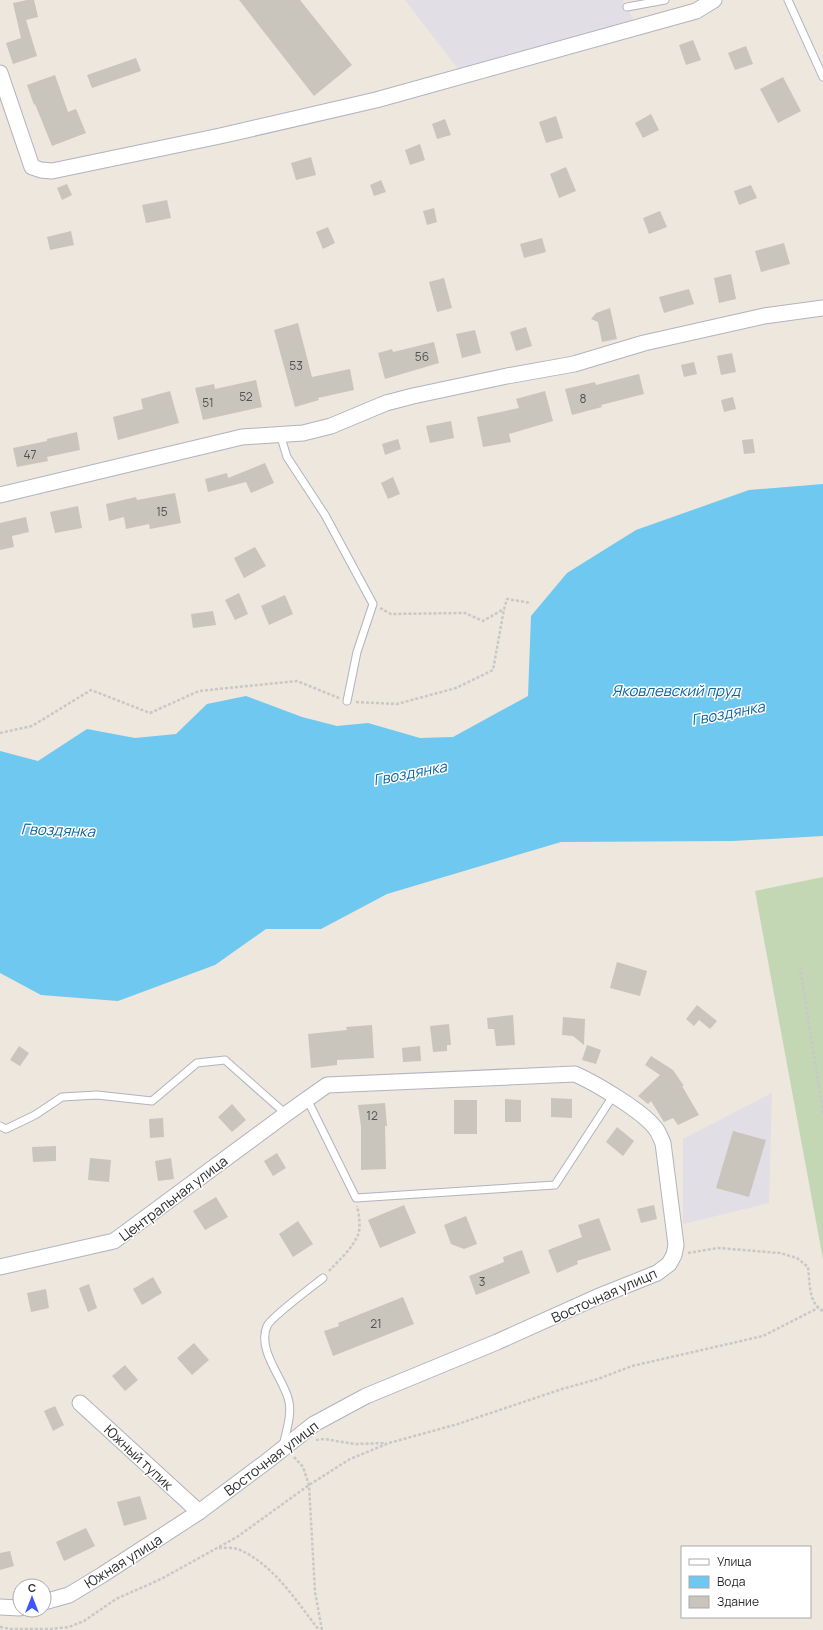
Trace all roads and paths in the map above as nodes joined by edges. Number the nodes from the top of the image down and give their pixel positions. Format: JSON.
{"nodes":[{"id":1,"x":665,"y":0,"type":"edge"},
{"id":2,"x":714,"y":0,"type":"edge"},
{"id":3,"x":788,"y":0,"type":"edge"},
{"id":4,"x":627,"y":7,"type":"dead end"},
{"id":5,"x":0,"y":73,"type":"edge"},
{"id":6,"x":823,"y":77,"type":"edge"},
{"id":7,"x":823,"y":308,"type":"edge"},
{"id":8,"x":280,"y":434,"type":"junction"},
{"id":9,"x":0,"y":495,"type":"edge"},
{"id":10,"x":531,"y":603,"type":"dead end"},
{"id":11,"x":373,"y":604,"type":"junction"},
{"id":12,"x":504,"y":609,"type":"junction"},
{"id":13,"x":347,"y":701,"type":"junction"},
{"id":14,"x":0,"y":734,"type":"edge"},
{"id":15,"x":800,"y":967,"type":"dead end"},
{"id":16,"x":613,"y":1096,"type":"junction"},
{"id":17,"x":307,"y":1099,"type":"junction"},
{"id":18,"x":823,"y":1113,"type":"edge"},
{"id":19,"x":286,"y":1114,"type":"junction"},
{"id":20,"x":0,"y":1126,"type":"edge"},
{"id":21,"x":356,"y":1198,"type":"junction"},
{"id":22,"x":674,"y":1255,"type":"junction"},
{"id":23,"x":0,"y":1267,"type":"edge"},
{"id":24,"x":323,"y":1278,"type":"joint"},
{"id":25,"x":818,"y":1308,"type":"junction"},
{"id":26,"x":823,"y":1311,"type":"edge"},
{"id":27,"x":80,"y":1403,"type":"dead end"},
{"id":28,"x":310,"y":1442,"type":"dead end"},
{"id":29,"x":389,"y":1443,"type":"junction"},
{"id":30,"x":286,"y":1452,"type":"junction"},
{"id":31,"x":309,"y":1485,"type":"junction"},
{"id":32,"x":199,"y":1512,"type":"junction"},
{"id":33,"x":218,"y":1548,"type":"junction"},
{"id":34,"x":52,"y":1600,"type":"edge"},
{"id":35,"x":0,"y":1607,"type":"edge"},
{"id":36,"x":12,"y":1608,"type":"edge"},
{"id":37,"x":0,"y":1627,"type":"edge"},
{"id":38,"x":321,"y":1630,"type":"edge"}],
"edges":[{"from":1,"to":4,"type":"lane"},
{"from":2,"to":5,"type":"street"},
{"from":3,"to":6,"type":"lane"},
{"from":7,"to":8,"type":"street"},
{"from":8,"to":9,"type":"street"},
{"from":8,"to":11,"type":"lane"},
{"from":10,"to":12,"type":"path"},
{"from":11,"to":12,"type":"path"},
{"from":11,"to":13,"type":"lane"},
{"from":12,"to":13,"type":"path"},
{"from":13,"to":14,"type":"path"},
{"from":15,"to":18,"type":"path"},
{"from":16,"to":17,"type":"street"},
{"from":16,"to":21,"type":"lane"},
{"from":16,"to":22,"type":"street"},
{"from":17,"to":19,"type":"street","name":"Центральная улица"},
{"from":17,"to":21,"type":"lane"},
{"from":19,"to":20,"type":"lane"},
{"from":19,"to":23,"type":"street","name":"Центральная улица"},
{"from":21,"to":24,"type":"path"},
{"from":22,"to":25,"type":"path"},
{"from":22,"to":30,"type":"street","name":"Восточная улицп"},
{"from":24,"to":30,"type":"lane"},
{"from":25,"to":26,"type":"path"},
{"from":25,"to":29,"type":"path"},
{"from":27,"to":32,"type":"street","name":"Южный тупик"},
{"from":28,"to":29,"type":"path"},
{"from":29,"to":31,"type":"path"},
{"from":30,"to":31,"type":"path"},
{"from":30,"to":32,"type":"street","name":"Восточная улицп"},
{"from":31,"to":33,"type":"path"},
{"from":31,"to":38,"type":"path"},
{"from":32,"to":34,"type":"street","name":"Южная улица"},
{"from":33,"to":37,"type":"path"},
{"from":33,"to":38,"type":"path"},
{"from":35,"to":36,"type":"street"}]}
